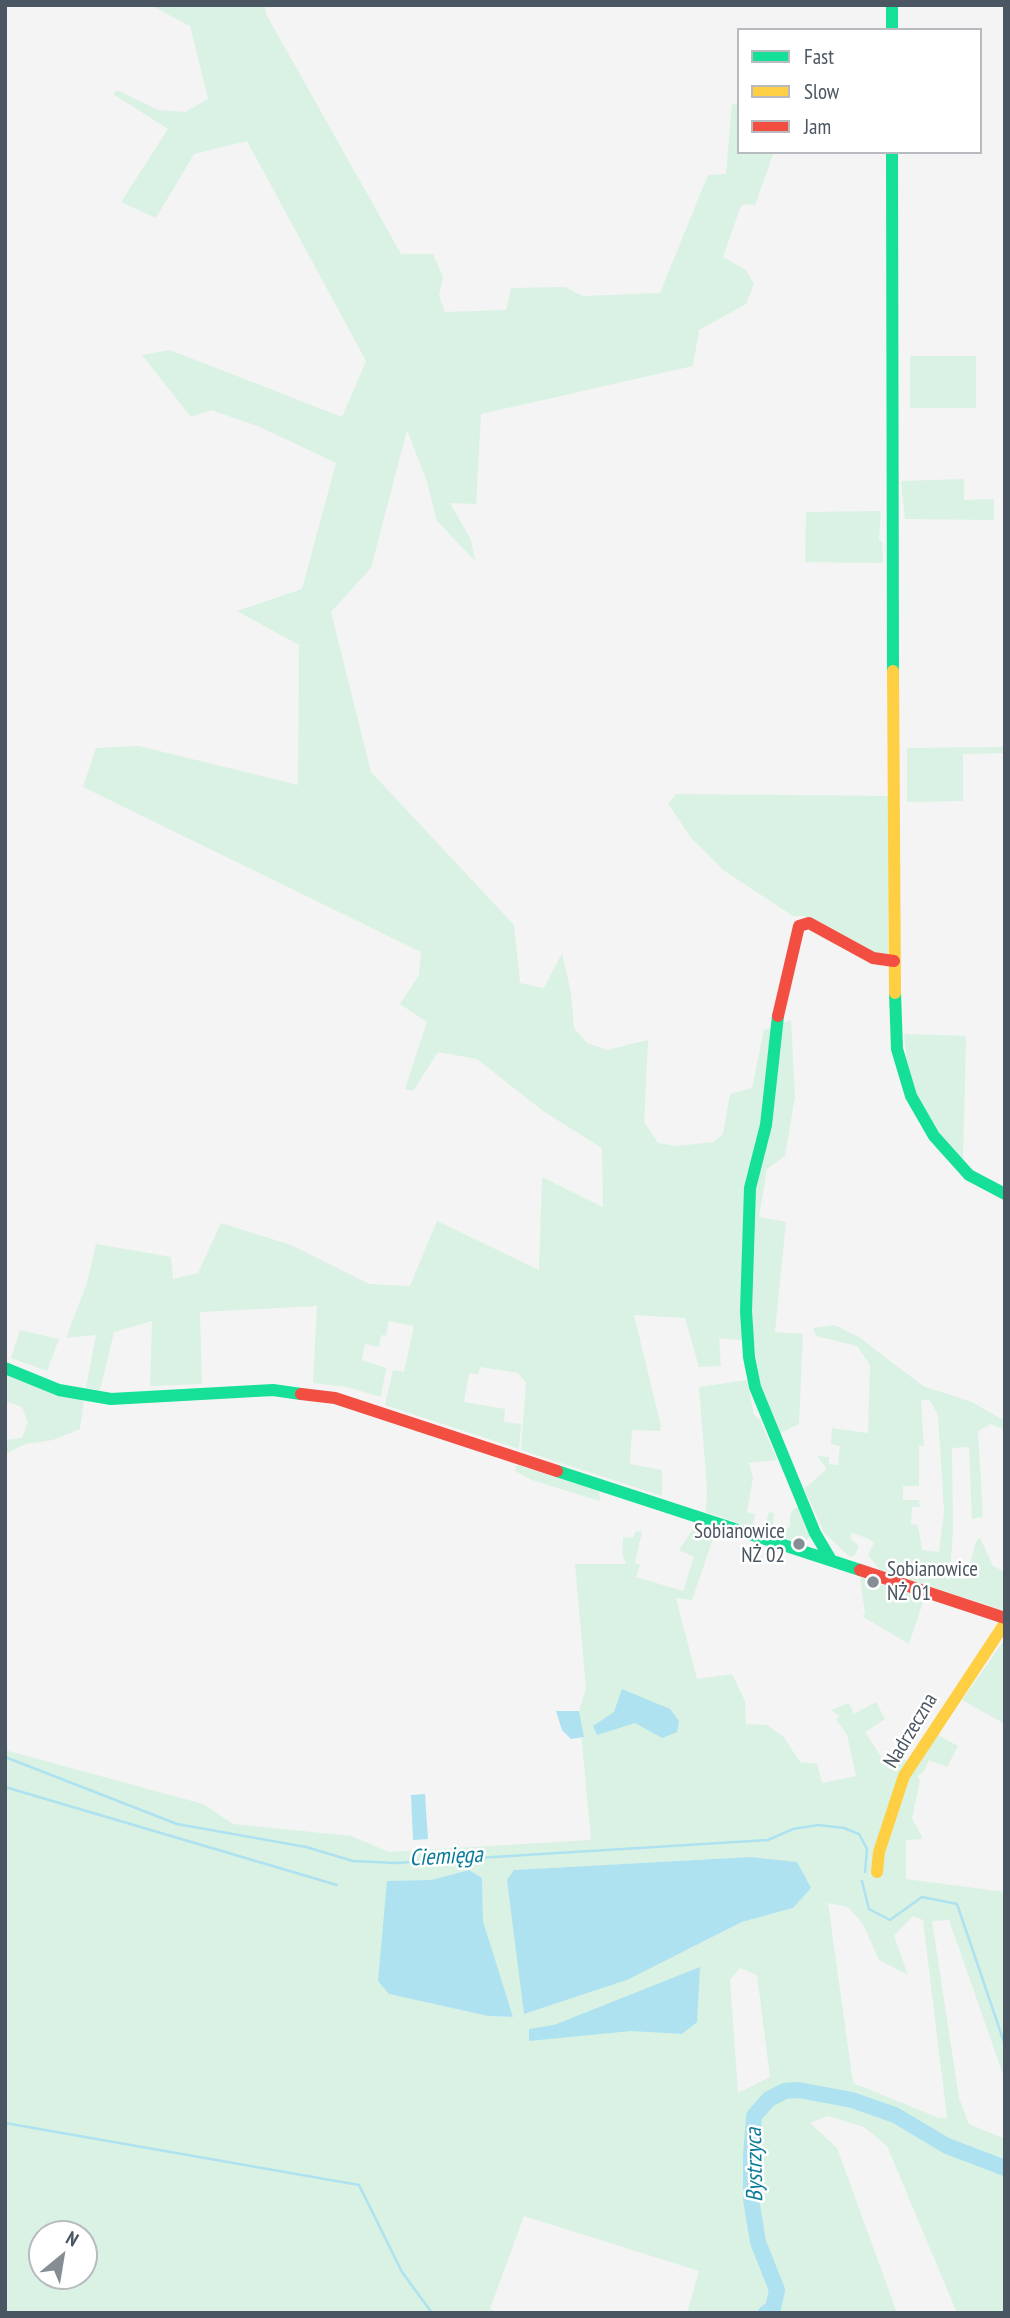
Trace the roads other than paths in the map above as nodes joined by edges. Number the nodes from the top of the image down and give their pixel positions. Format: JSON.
{"nodes":[{"id":1,"x":892,"y":5,"type":"edge"},
{"id":2,"x":892,"y":28,"type":"edge"},
{"id":3,"x":892,"y":154,"type":"edge"},
{"id":4,"x":894,"y":961,"type":"junction"},
{"id":5,"x":1005,"y":1194,"type":"edge"},
{"id":6,"x":5,"y":1368,"type":"edge"},
{"id":7,"x":831,"y":1560,"type":"junction"},
{"id":8,"x":1005,"y":1618,"type":"edge"},
{"id":9,"x":1005,"y":1623,"type":"edge"},
{"id":10,"x":877,"y":1872,"type":"dead end"}],
"edges":[{"from":1,"to":2,"type":"street"},
{"from":3,"to":4,"type":"street"},
{"from":4,"to":5,"type":"street"},
{"from":4,"to":7,"type":"street"},
{"from":6,"to":7,"type":"street"},
{"from":7,"to":8,"type":"street"},
{"from":9,"to":10,"type":"street","name":"Nadrzeczna"}]}
